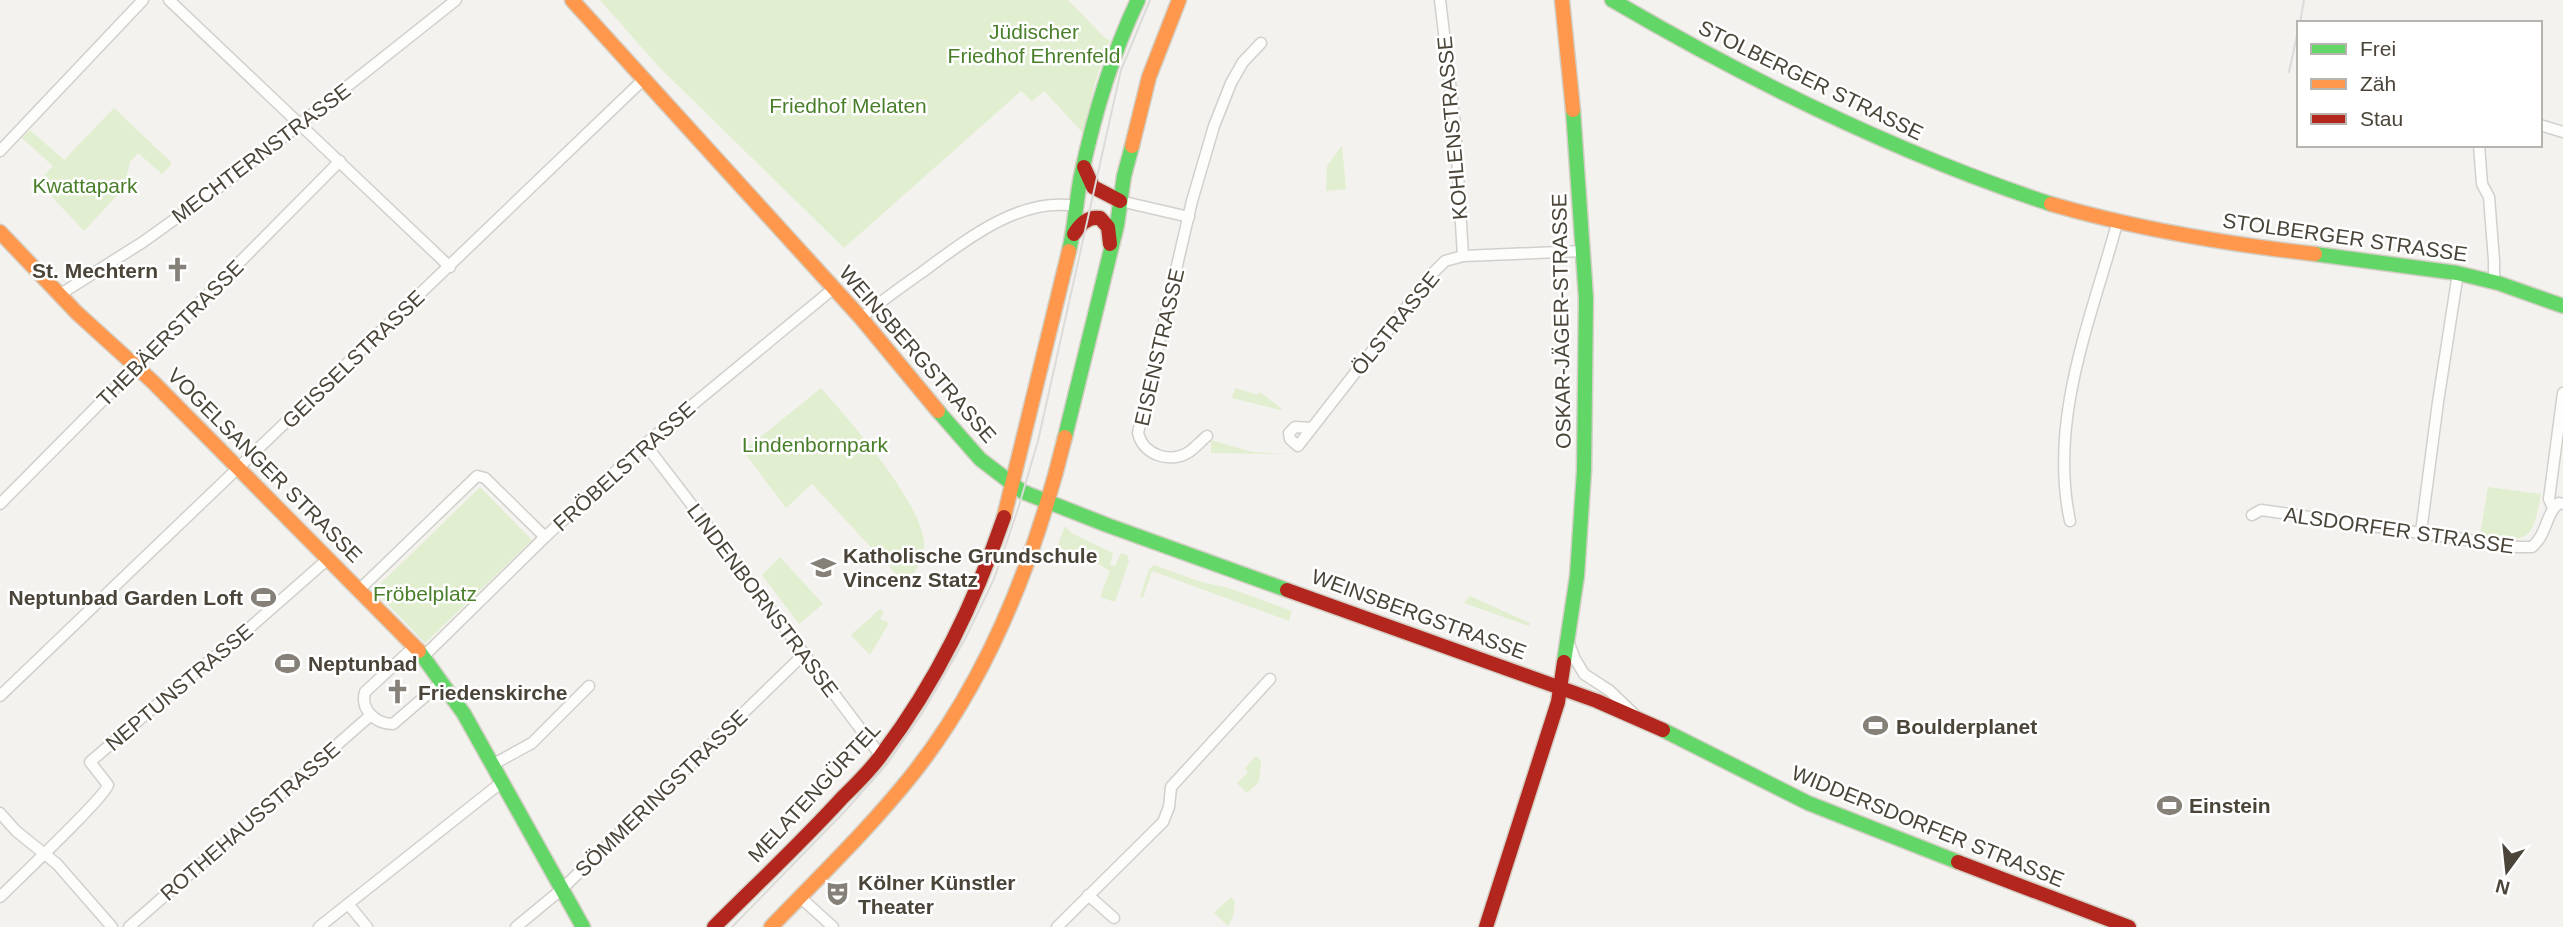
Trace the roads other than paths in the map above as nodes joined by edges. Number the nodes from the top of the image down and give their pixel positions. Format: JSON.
{"nodes":[{"id":1,"x":143,"y":0,"type":"edge"},
{"id":2,"x":169,"y":0,"type":"edge"},
{"id":3,"x":456,"y":0,"type":"edge"},
{"id":4,"x":572,"y":0,"type":"edge"},
{"id":5,"x":1138,"y":0,"type":"edge"},
{"id":6,"x":1180,"y":0,"type":"edge"},
{"id":7,"x":1440,"y":0,"type":"edge"},
{"id":8,"x":1562,"y":0,"type":"edge"},
{"id":9,"x":1612,"y":0,"type":"edge"},
{"id":10,"x":1262,"y":43,"type":"dead end"},
{"id":11,"x":644,"y":79,"type":"junction"},
{"id":12,"x":300,"y":123,"type":"junction"},
{"id":13,"x":2542,"y":126,"type":"edge"},
{"id":14,"x":2563,"y":132,"type":"edge"},
{"id":15,"x":2479,"y":147,"type":"edge"},
{"id":16,"x":0,"y":151,"type":"edge"},
{"id":17,"x":340,"y":161,"type":"junction"},
{"id":18,"x":1084,"y":167,"type":"junction"},
{"id":19,"x":1120,"y":201,"type":"junction"},
{"id":20,"x":1075,"y":206,"type":"junction"},
{"id":21,"x":1189,"y":217,"type":"junction"},
{"id":22,"x":2118,"y":220,"type":"junction"},
{"id":23,"x":0,"y":232,"type":"edge"},
{"id":24,"x":1072,"y":238,"type":"junction"},
{"id":25,"x":1111,"y":249,"type":"junction"},
{"id":26,"x":1583,"y":251,"type":"junction"},
{"id":27,"x":1463,"y":256,"type":"junction"},
{"id":28,"x":450,"y":267,"type":"junction"},
{"id":29,"x":2458,"y":273,"type":"junction"},
{"id":30,"x":2494,"y":281,"type":"junction"},
{"id":31,"x":834,"y":288,"type":"junction"},
{"id":32,"x":59,"y":295,"type":"junction"},
{"id":33,"x":2563,"y":306,"type":"edge"},
{"id":34,"x":860,"y":318,"type":"junction"},
{"id":35,"x":137,"y":367,"type":"junction"},
{"id":36,"x":2563,"y":393,"type":"edge"},
{"id":37,"x":1312,"y":428,"type":"dead end"},
{"id":38,"x":1207,"y":436,"type":"dead end"},
{"id":39,"x":645,"y":443,"type":"junction"},
{"id":40,"x":238,"y":468,"type":"junction"},
{"id":41,"x":1013,"y":486,"type":"junction"},
{"id":42,"x":1048,"y":503,"type":"junction"},
{"id":43,"x":0,"y":504,"type":"edge"},
{"id":44,"x":2558,"y":506,"type":"edge"},
{"id":45,"x":2252,"y":515,"type":"dead end"},
{"id":46,"x":2070,"y":521,"type":"dead end"},
{"id":47,"x":2421,"y":533,"type":"junction"},
{"id":48,"x":545,"y":537,"type":"junction"},
{"id":49,"x":329,"y":558,"type":"junction"},
{"id":50,"x":360,"y":589,"type":"junction"},
{"id":51,"x":1568,"y":642,"type":"junction"},
{"id":52,"x":419,"y":651,"type":"junction"},
{"id":53,"x":803,"y":655,"type":"junction"},
{"id":54,"x":1270,"y":678,"type":"dead end"},
{"id":55,"x":443,"y":681,"type":"junction"},
{"id":56,"x":589,"y":686,"type":"dead end"},
{"id":57,"x":1561,"y":688,"type":"junction"},
{"id":58,"x":0,"y":696,"type":"edge"},
{"id":59,"x":371,"y":715,"type":"junction"},
{"id":60,"x":1639,"y":718,"type":"junction"},
{"id":61,"x":881,"y":757,"type":"junction"},
{"id":62,"x":492,"y":765,"type":"junction"},
{"id":63,"x":502,"y":782,"type":"junction"},
{"id":64,"x":1,"y":819,"type":"edge"},
{"id":65,"x":43,"y":852,"type":"junction"},
{"id":66,"x":562,"y":889,"type":"junction"},
{"id":67,"x":1088,"y":895,"type":"junction"},
{"id":68,"x":0,"y":897,"type":"edge"},
{"id":69,"x":800,"y":897,"type":"junction"},
{"id":70,"x":349,"y":905,"type":"junction"},
{"id":71,"x":1114,"y":918,"type":"dead end"},
{"id":72,"x":112,"y":927,"type":"edge"},
{"id":73,"x":129,"y":927,"type":"edge"},
{"id":74,"x":319,"y":927,"type":"edge"},
{"id":75,"x":367,"y":927,"type":"edge"},
{"id":76,"x":516,"y":927,"type":"edge"},
{"id":77,"x":583,"y":927,"type":"edge"},
{"id":78,"x":714,"y":927,"type":"edge"},
{"id":79,"x":771,"y":927,"type":"edge"},
{"id":80,"x":833,"y":927,"type":"edge"},
{"id":81,"x":1057,"y":927,"type":"edge"},
{"id":82,"x":1486,"y":927,"type":"edge"},
{"id":83,"x":2129,"y":927,"type":"edge"}],
"edges":[{"from":1,"to":16,"type":"street"},
{"from":2,"to":12,"type":"street"},
{"from":3,"to":12,"type":"street","name":"MECHTERNSTRASSE"},
{"from":4,"to":11,"type":"street","name":"WEINSBERGSTRASSE"},
{"from":5,"to":18,"type":"street","name":"MELATENGÜRTEL"},
{"from":6,"to":19,"type":"street"},
{"from":7,"to":27,"type":"street","name":"KOHLENSTRASSE"},
{"from":8,"to":26,"type":"street","name":"OSKAR-JÄGER-STRASSE"},
{"from":9,"to":22,"type":"street","name":"STOLBERGER STRASSE"},
{"from":10,"to":21,"type":"street","name":"EISENSTRASSE"},
{"from":11,"to":28,"type":"street","name":"GEISSELSTRASSE"},
{"from":11,"to":31,"type":"street","name":"WEINSBERGSTRASSE"},
{"from":12,"to":17,"type":"street"},
{"from":12,"to":32,"type":"street","name":"MECHTERNSTRASSE"},
{"from":13,"to":14,"type":"street"},
{"from":15,"to":30,"type":"street"},
{"from":17,"to":28,"type":"street"},
{"from":17,"to":35,"type":"street","name":"THEBÄERSTRASSE"},
{"from":18,"to":19,"type":"street"},
{"from":18,"to":20,"type":"street","name":"MELATENGÜRTEL"},
{"from":19,"to":21,"type":"street"},
{"from":19,"to":25,"type":"street"},
{"from":20,"to":24,"type":"street","name":"MELATENGÜRTEL"},
{"from":20,"to":34,"type":"street"},
{"from":21,"to":38,"type":"street","name":"EISENSTRASSE"},
{"from":22,"to":29,"type":"street","name":"STOLBERGER STRASSE"},
{"from":22,"to":46,"type":"street"},
{"from":23,"to":32,"type":"street","name":"VOGELSANGER STRASSE"},
{"from":24,"to":25,"type":"street"},
{"from":24,"to":41,"type":"street","name":"MELATENGÜRTEL"},
{"from":25,"to":42,"type":"street"},
{"from":26,"to":27,"type":"street","name":"ÖLSTRASSE"},
{"from":26,"to":51,"type":"street","name":"OSKAR-JÄGER-STRASSE"},
{"from":27,"to":37,"type":"street","name":"ÖLSTRASSE"},
{"from":28,"to":40,"type":"street","name":"GEISSELSTRASSE"},
{"from":29,"to":30,"type":"street","name":"STOLBERGER STRASSE"},
{"from":29,"to":47,"type":"street"},
{"from":30,"to":33,"type":"street","name":"STOLBERGER STRASSE"},
{"from":31,"to":34,"type":"street","name":"WEINSBERGSTRASSE"},
{"from":31,"to":39,"type":"street","name":"FRÖBELSTRASSE"},
{"from":32,"to":35,"type":"street","name":"VOGELSANGER STRASSE"},
{"from":34,"to":41,"type":"street","name":"WEINSBERGSTRASSE"},
{"from":35,"to":40,"type":"street","name":"VOGELSANGER STRASSE"},
{"from":35,"to":43,"type":"street","name":"THEBÄERSTRASSE"},
{"from":36,"to":44,"type":"street"},
{"from":39,"to":48,"type":"street","name":"FRÖBELSTRASSE"},
{"from":39,"to":53,"type":"street","name":"LINDENBORNSTRASSE"},
{"from":40,"to":49,"type":"street","name":"VOGELSANGER STRASSE"},
{"from":40,"to":58,"type":"street","name":"GEISSELSTRASSE"},
{"from":41,"to":42,"type":"street","name":"WEINSBERGSTRASSE"},
{"from":41,"to":61,"type":"street","name":"MELATENGÜRTEL"},
{"from":42,"to":57,"type":"street","name":"WEINSBERGSTRASSE"},
{"from":42,"to":69,"type":"street"},
{"from":44,"to":47,"type":"street","name":"ALSDORFER STRASSE"},
{"from":45,"to":47,"type":"street","name":"ALSDORFER STRASSE"},
{"from":48,"to":50,"type":"street"},
{"from":48,"to":52,"type":"street","name":"FRÖBELSTRASSE"},
{"from":49,"to":50,"type":"street","name":"VOGELSANGER STRASSE"},
{"from":49,"to":65,"type":"street","name":"NEPTUNSTRASSE"},
{"from":50,"to":52,"type":"street","name":"VOGELSANGER STRASSE"},
{"from":51,"to":57,"type":"street","name":"OSKAR-JÄGER-STRASSE"},
{"from":51,"to":60,"type":"street"},
{"from":52,"to":55,"type":"street","name":"VOGELSANGER STRASSE"},
{"from":52,"to":59,"type":"street"},
{"from":53,"to":61,"type":"street","name":"LINDENBORNSTRASSE"},
{"from":53,"to":66,"type":"street","name":"SÖMMERINGSTRASSE"},
{"from":54,"to":67,"type":"street"},
{"from":55,"to":59,"type":"street"},
{"from":55,"to":62,"type":"street","name":"VOGELSANGER STRASSE"},
{"from":56,"to":62,"type":"street"},
{"from":57,"to":60,"type":"street","name":"WIDDERSDORFER STRASSE"},
{"from":57,"to":82,"type":"street","name":"OSKAR-JÄGER-STRASSE"},
{"from":59,"to":73,"type":"street","name":"ROTHEHAUSSTRASSE"},
{"from":60,"to":83,"type":"street","name":"WIDDERSDORFER STRASSE"},
{"from":61,"to":78,"type":"street","name":"MELATENGÜRTEL"},
{"from":62,"to":63,"type":"street","name":"VOGELSANGER STRASSE"},
{"from":63,"to":66,"type":"street","name":"VOGELSANGER STRASSE"},
{"from":63,"to":70,"type":"street"},
{"from":64,"to":65,"type":"street"},
{"from":65,"to":68,"type":"street"},
{"from":65,"to":72,"type":"street"},
{"from":66,"to":76,"type":"street","name":"SÖMMERINGSTRASSE"},
{"from":66,"to":77,"type":"street","name":"VOGELSANGER STRASSE"},
{"from":67,"to":71,"type":"street"},
{"from":67,"to":81,"type":"street"},
{"from":69,"to":79,"type":"street"},
{"from":69,"to":80,"type":"street"},
{"from":70,"to":74,"type":"street"},
{"from":70,"to":75,"type":"street"}]}
